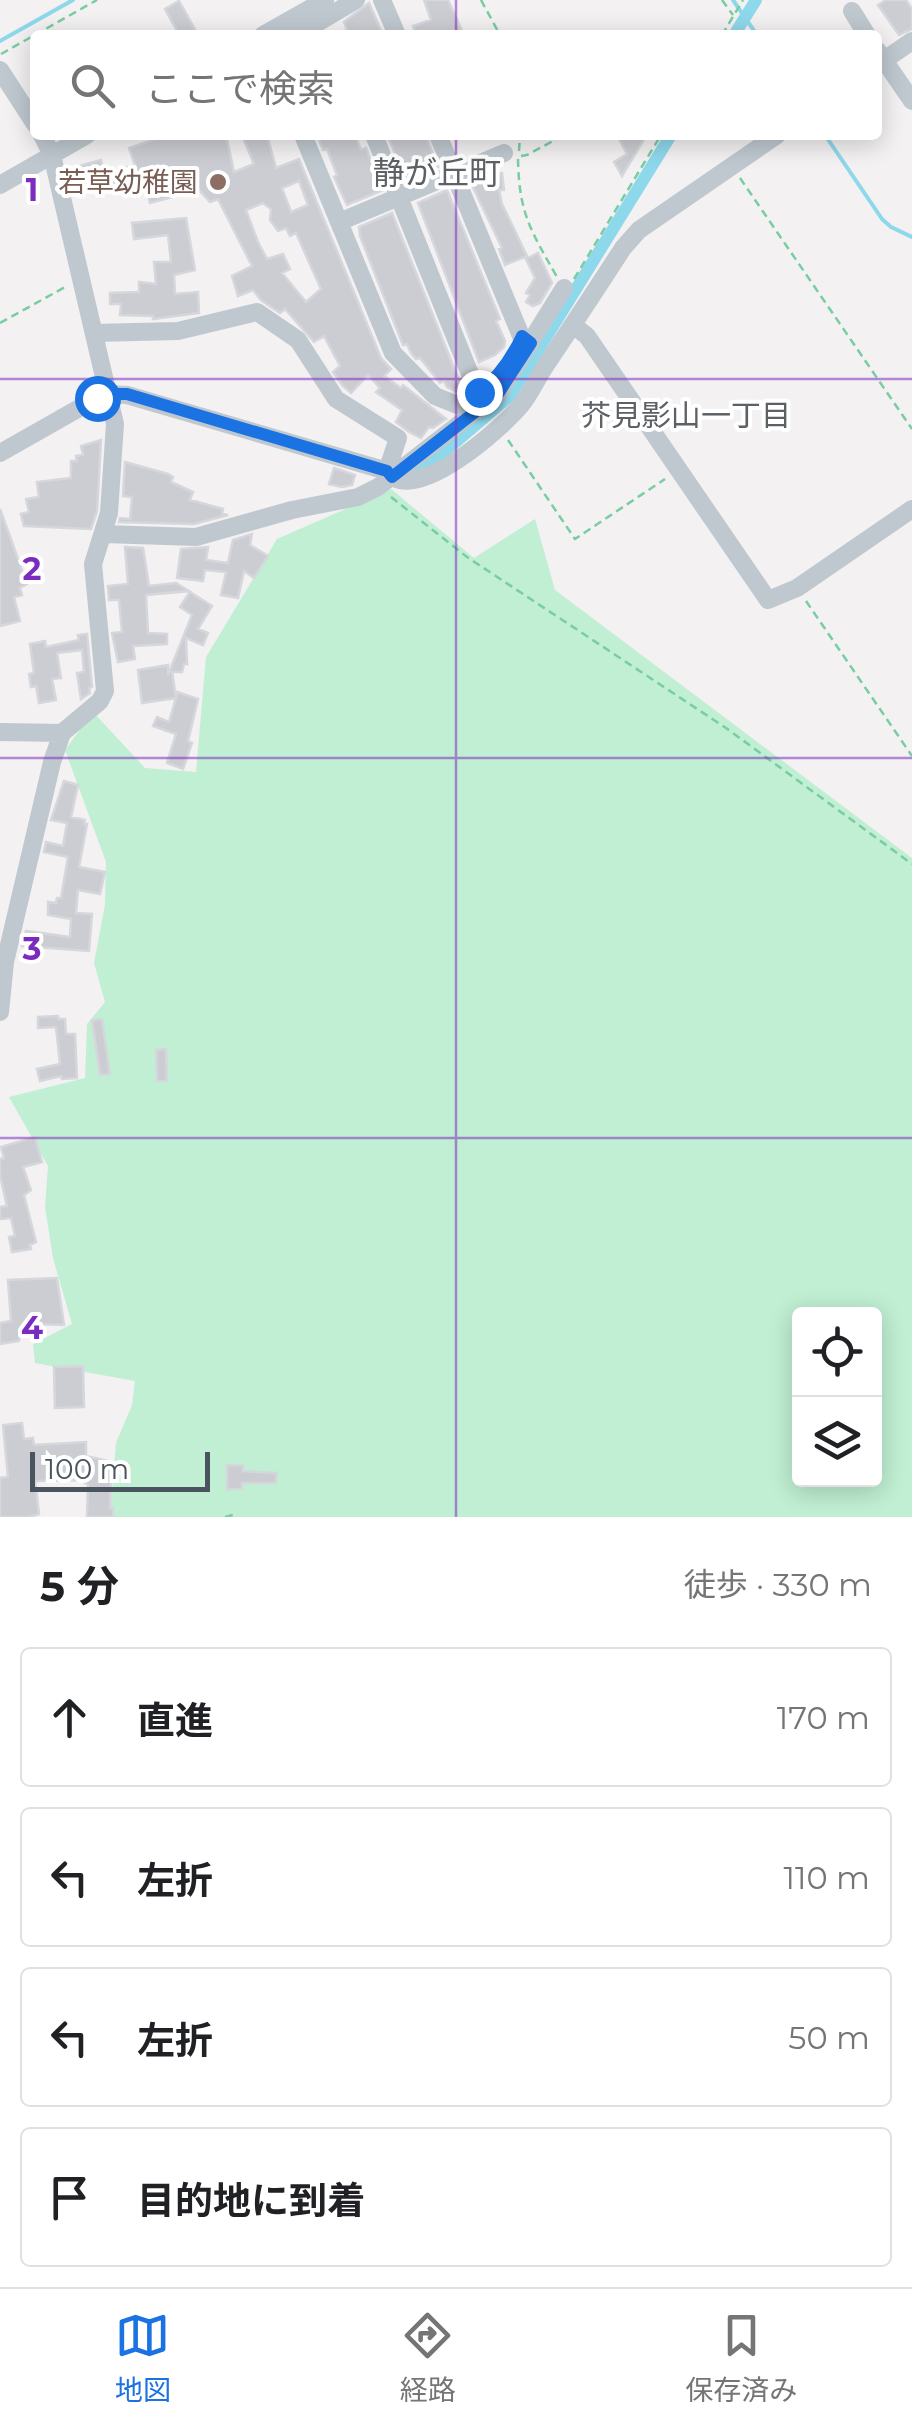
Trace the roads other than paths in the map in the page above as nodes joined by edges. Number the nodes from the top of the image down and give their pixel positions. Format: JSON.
{"nodes":[{"id":1,"x":356,"y":0,"type":"edge"},
{"id":2,"x":382,"y":0,"type":"edge"},
{"id":3,"x":325,"y":11,"type":"edge"},
{"id":4,"x":852,"y":11,"type":"dead end"},
{"id":5,"x":277,"y":30,"type":"edge"},
{"id":6,"x":303,"y":30,"type":"edge"},
{"id":7,"x":395,"y":30,"type":"edge"},
{"id":8,"x":865,"y":30,"type":"edge"},
{"id":9,"x":912,"y":41,"type":"edge"},
{"id":10,"x":882,"y":56,"type":"edge"},
{"id":11,"x":882,"y":62,"type":"edge"},
{"id":12,"x":0,"y":70,"type":"edge"},
{"id":13,"x":912,"y":101,"type":"edge"},
{"id":14,"x":30,"y":116,"type":"edge"},
{"id":15,"x":44,"y":140,"type":"edge"},
{"id":16,"x":78,"y":140,"type":"edge"},
{"id":17,"x":305,"y":140,"type":"edge"},
{"id":18,"x":376,"y":140,"type":"edge"},
{"id":19,"x":440,"y":140,"type":"edge"},
{"id":20,"x":770,"y":140,"type":"edge"},
{"id":21,"x":52,"y":155,"type":"junction"},
{"id":22,"x":511,"y":155,"type":"road end"},
{"id":23,"x":454,"y":174,"type":"junction"},
{"id":24,"x":0,"y":184,"type":"edge"},
{"id":25,"x":399,"y":197,"type":"junction"},
{"id":26,"x":339,"y":222,"type":"junction"},
{"id":27,"x":564,"y":288,"type":"road end"},
{"id":28,"x":573,"y":325,"type":"junction"},
{"id":29,"x":94,"y":334,"type":"junction"},
{"id":30,"x":526,"y":340,"type":"junction"},
{"id":31,"x":479,"y":392,"type":"junction"},
{"id":32,"x":108,"y":394,"type":"junction"},
{"id":33,"x":0,"y":453,"type":"edge"},
{"id":34,"x":386,"y":478,"type":"junction"},
{"id":35,"x":912,"y":509,"type":"edge"},
{"id":36,"x":103,"y":534,"type":"junction"},
{"id":37,"x":0,"y":732,"type":"edge"},
{"id":38,"x":62,"y":733,"type":"junction"},
{"id":39,"x":8,"y":916,"type":"edge"},
{"id":40,"x":0,"y":1012,"type":"edge"}],
"edges":[{"from":1,"to":3,"type":"street"},
{"from":2,"to":7,"type":"street"},
{"from":3,"to":5,"type":"street"},
{"from":3,"to":6,"type":"street"},
{"from":4,"to":8,"type":"street"},
{"from":9,"to":10,"type":"street"},
{"from":11,"to":13,"type":"street"},
{"from":12,"to":14,"type":"street"},
{"from":15,"to":21,"type":"street"},
{"from":16,"to":21,"type":"street"},
{"from":17,"to":26,"type":"street"},
{"from":18,"to":25,"type":"street"},
{"from":19,"to":23,"type":"street"},
{"from":20,"to":28,"type":"street"},
{"from":21,"to":24,"type":"street"},
{"from":21,"to":29,"type":"street"},
{"from":22,"to":23,"type":"street"},
{"from":23,"to":25,"type":"street"},
{"from":23,"to":30,"type":"street"},
{"from":25,"to":26,"type":"street"},
{"from":25,"to":31,"type":"street"},
{"from":26,"to":31,"type":"street"},
{"from":27,"to":30,"type":"street"},
{"from":28,"to":34,"type":"street"},
{"from":28,"to":35,"type":"street"},
{"from":29,"to":32,"type":"street"},
{"from":29,"to":34,"type":"street"},
{"from":30,"to":31,"type":"street"},
{"from":30,"to":34,"type":"street"},
{"from":32,"to":33,"type":"street"},
{"from":32,"to":34,"type":"street"},
{"from":32,"to":36,"type":"street"},
{"from":34,"to":36,"type":"street"},
{"from":36,"to":38,"type":"street"},
{"from":37,"to":38,"type":"street"},
{"from":38,"to":39,"type":"street"},
{"from":39,"to":40,"type":"street"}]}
